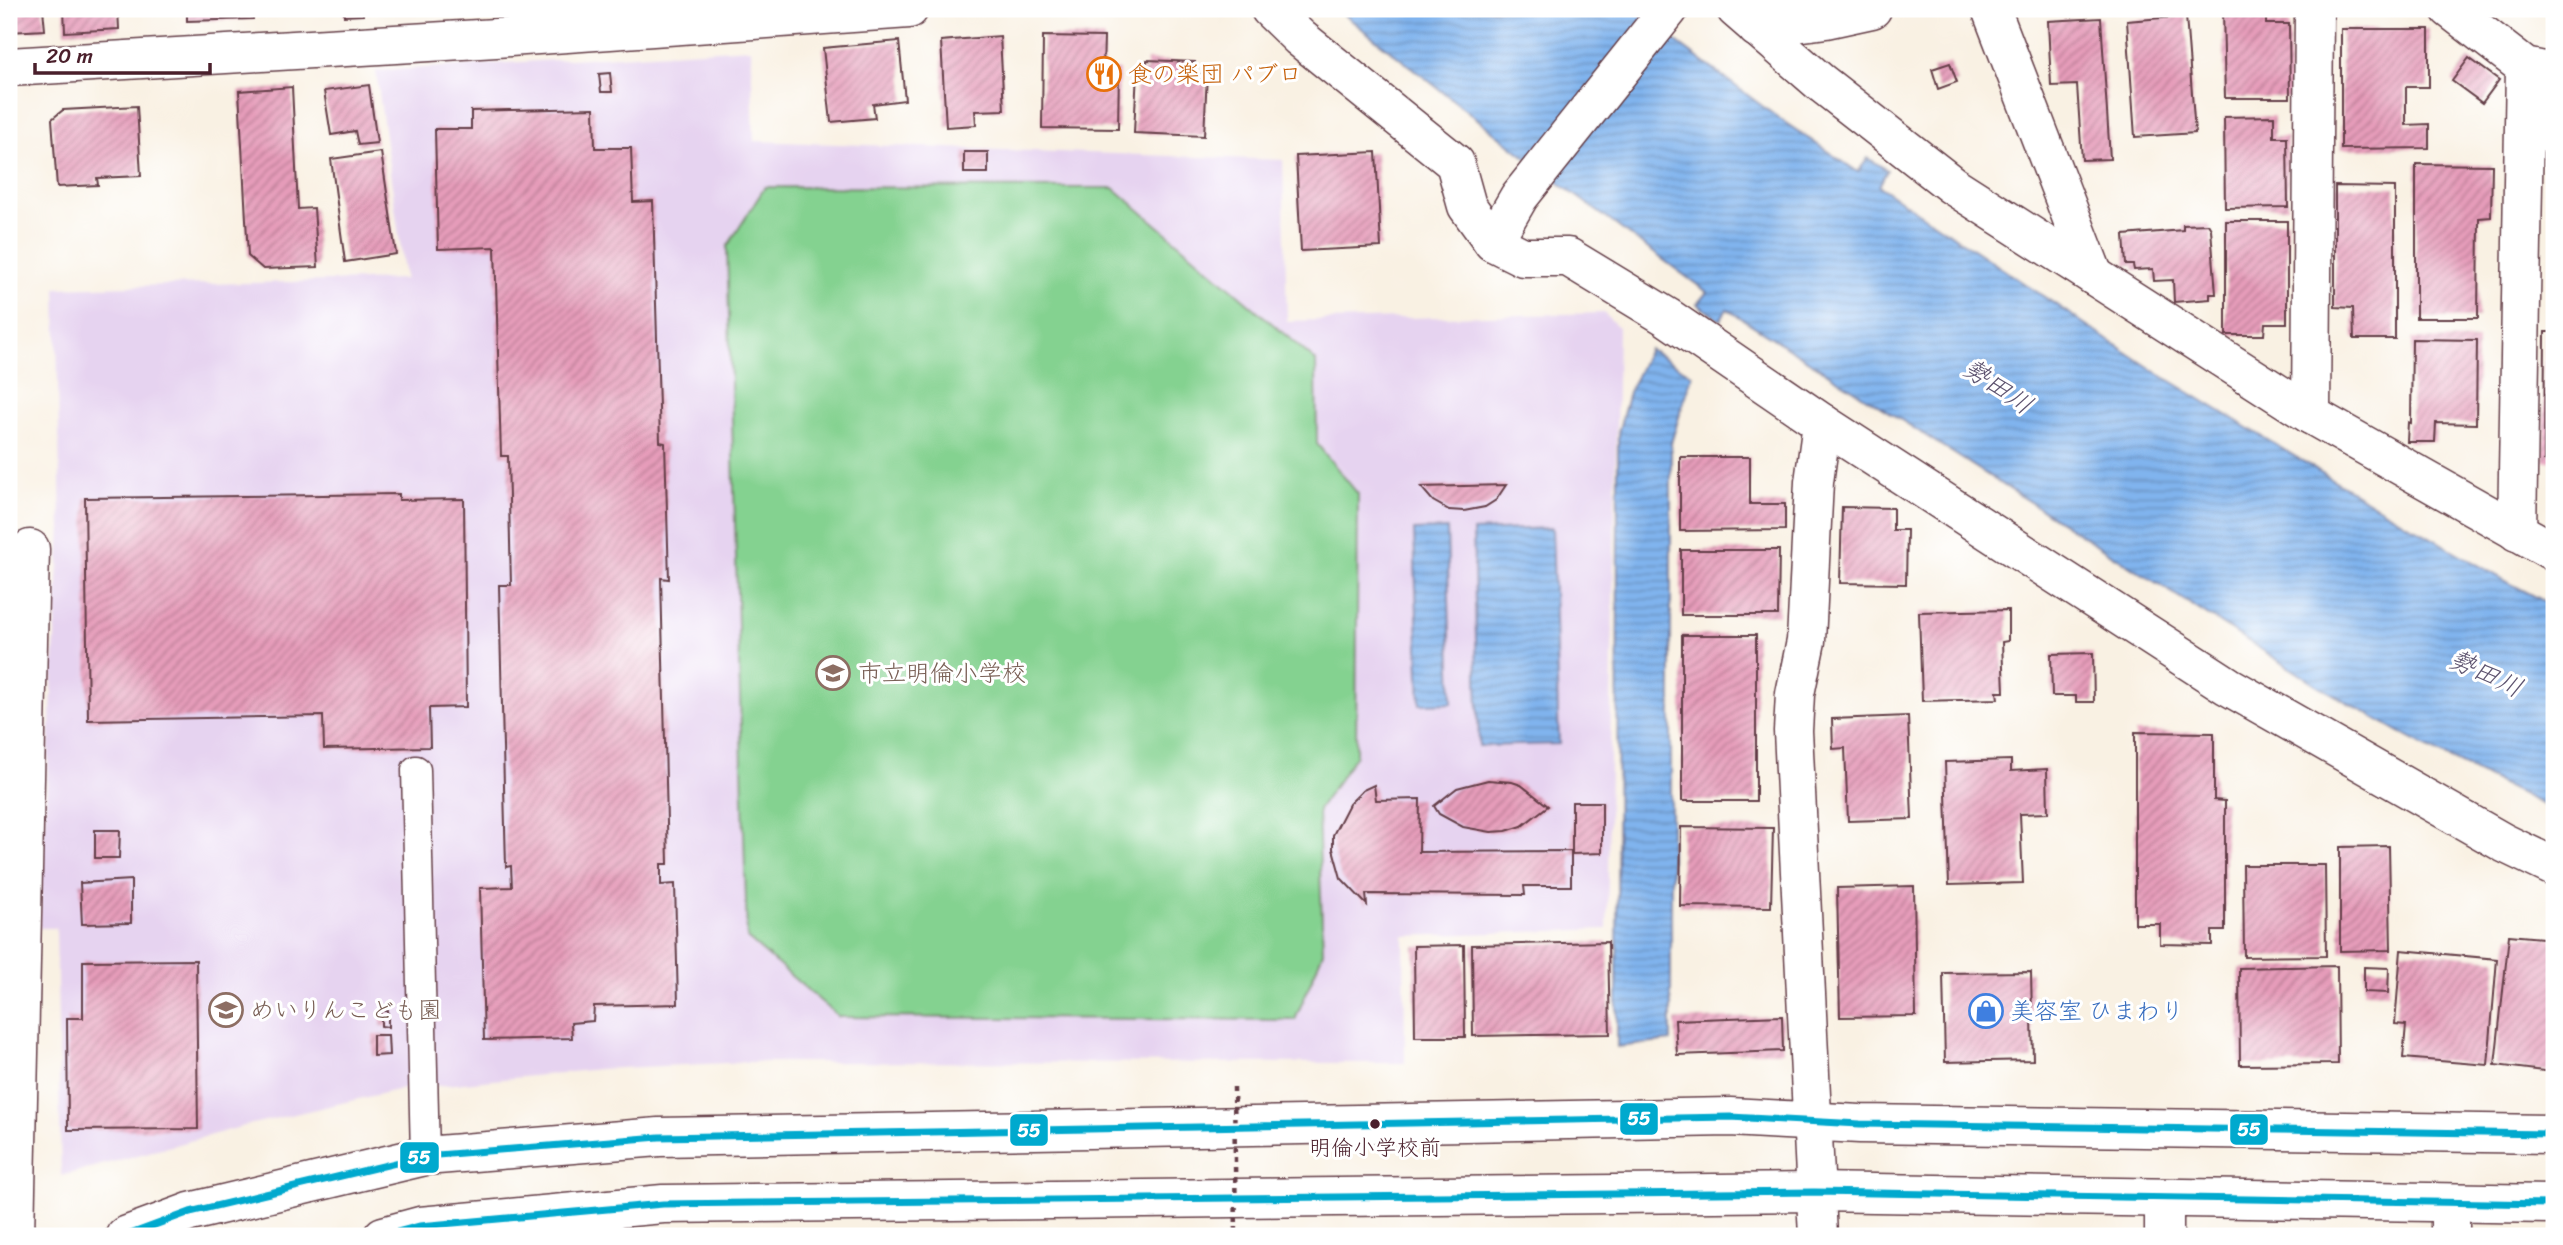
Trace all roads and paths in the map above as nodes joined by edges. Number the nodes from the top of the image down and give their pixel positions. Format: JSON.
{"nodes":[{"id":1,"x":909,"y":9,"type":"edge"},
{"id":2,"x":1270,"y":9,"type":"edge"},
{"id":3,"x":1669,"y":9,"type":"edge"},
{"id":4,"x":1872,"y":9,"type":"edge"},
{"id":5,"x":1991,"y":9,"type":"edge"},
{"id":6,"x":2314,"y":9,"type":"edge"},
{"id":7,"x":2450,"y":9,"type":"edge"},
{"id":8,"x":1747,"y":18,"type":"edge"},
{"id":9,"x":495,"y":23,"type":"edge"},
{"id":10,"x":9,"y":66,"type":"edge"},
{"id":11,"x":2540,"y":70,"type":"edge"},
{"id":12,"x":2554,"y":136,"type":"edge"},
{"id":13,"x":1493,"y":242,"type":"junction"},
{"id":14,"x":2094,"y":275,"type":"junction"},
{"id":15,"x":2311,"y":415,"type":"junction"},
{"id":16,"x":1822,"y":423,"type":"junction"},
{"id":17,"x":2517,"y":532,"type":"junction"},
{"id":18,"x":30,"y":549,"type":"dead end"},
{"id":19,"x":2554,"y":552,"type":"edge"},
{"id":20,"x":416,"y":770,"type":"dead end"},
{"id":21,"x":2554,"y":867,"type":"edge"},
{"id":22,"x":1234,"y":1087,"type":"dead end"},
{"id":23,"x":1812,"y":1120,"type":"junction"},
{"id":24,"x":2554,"y":1134,"type":"edge"},
{"id":25,"x":425,"y":1156,"type":"junction"},
{"id":26,"x":1814,"y":1192,"type":"junction"},
{"id":27,"x":2554,"y":1204,"type":"edge"},
{"id":28,"x":2164,"y":1218,"type":"edge"},
{"id":29,"x":2450,"y":1219,"type":"edge"},
{"id":30,"x":15,"y":1236,"type":"edge"},
{"id":31,"x":125,"y":1236,"type":"edge"},
{"id":32,"x":383,"y":1236,"type":"edge"},
{"id":33,"x":1236,"y":1236,"type":"edge"},
{"id":34,"x":1818,"y":1236,"type":"edge"}],
"edges":[{"from":1,"to":9,"type":"street"},
{"from":2,"to":13,"type":"street"},
{"from":3,"to":13,"type":"street"},
{"from":4,"to":8,"type":"street"},
{"from":5,"to":14,"type":"street"},
{"from":6,"to":15,"type":"street"},
{"from":7,"to":11,"type":"street"},
{"from":8,"to":14,"type":"street"},
{"from":9,"to":10,"type":"street"},
{"from":11,"to":12,"type":"street"},
{"from":11,"to":17,"type":"street"},
{"from":13,"to":16,"type":"street"},
{"from":14,"to":15,"type":"street"},
{"from":15,"to":17,"type":"street"},
{"from":16,"to":21,"type":"street"},
{"from":16,"to":23,"type":"street"},
{"from":17,"to":19,"type":"street"},
{"from":18,"to":30,"type":"street"},
{"from":20,"to":25,"type":"lane"},
{"from":22,"to":33,"type":"path","bridge":true},
{"from":23,"to":24,"type":"street"},
{"from":23,"to":25,"type":"street"},
{"from":23,"to":26,"type":"street"},
{"from":25,"to":31,"type":"street"},
{"from":26,"to":28,"type":"street"},
{"from":26,"to":32,"type":"street"},
{"from":26,"to":34,"type":"street"},
{"from":27,"to":29,"type":"street"},
{"from":28,"to":29,"type":"street"}]}
